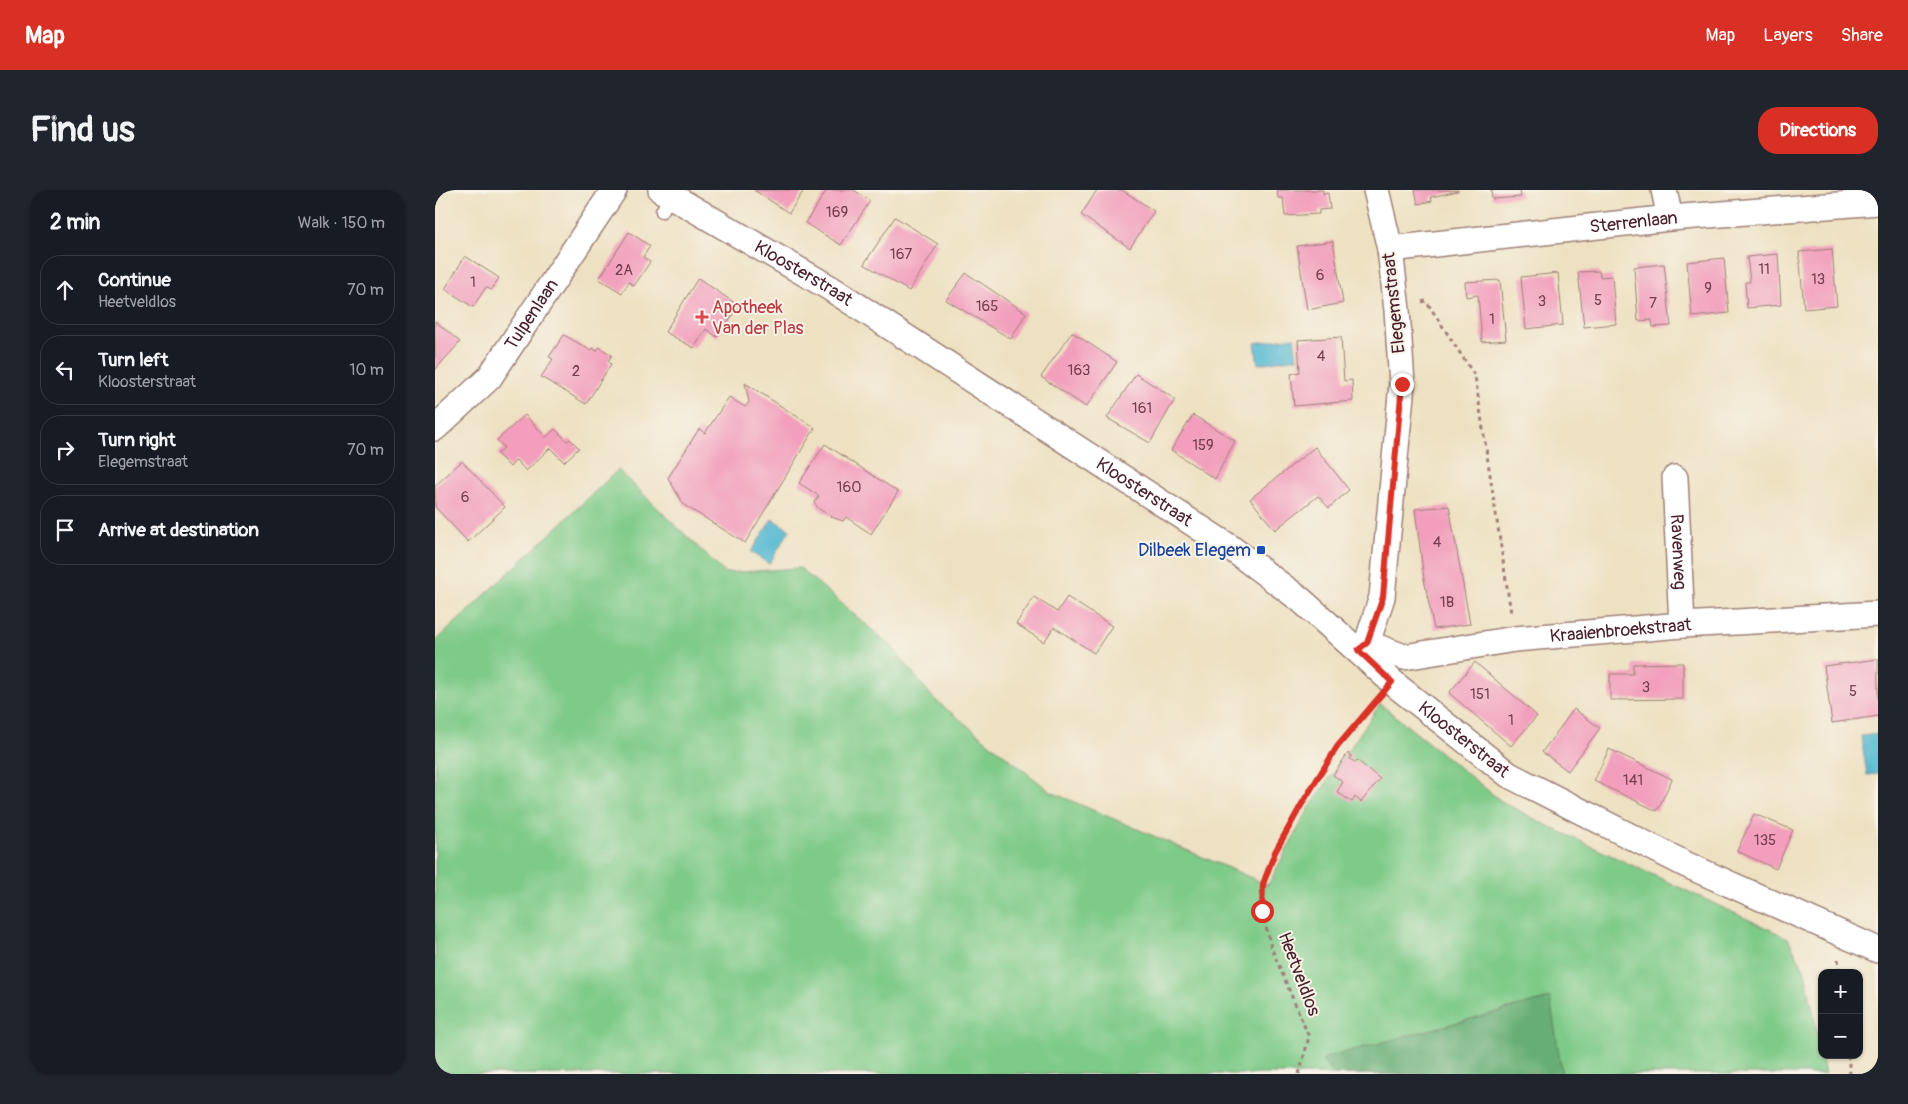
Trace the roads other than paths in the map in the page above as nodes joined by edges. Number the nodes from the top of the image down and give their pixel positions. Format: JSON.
{"nodes":[{"id":1,"x":614,"y":190,"type":"edge"},
{"id":2,"x":1376,"y":190,"type":"edge"},
{"id":3,"x":1664,"y":190,"type":"edge"},
{"id":4,"x":667,"y":197,"type":"edge"},
{"id":5,"x":1878,"y":202,"type":"edge"},
{"id":6,"x":1670,"y":218,"type":"junction"},
{"id":7,"x":1390,"y":249,"type":"junction"},
{"id":8,"x":435,"y":428,"type":"edge"},
{"id":9,"x":1675,"y":478,"type":"dead end"},
{"id":10,"x":1878,"y":614,"type":"edge"},
{"id":11,"x":1682,"y":625,"type":"junction"},
{"id":12,"x":1362,"y":646,"type":"junction"},
{"id":13,"x":1878,"y":950,"type":"edge"}],
"edges":[{"from":1,"to":8,"type":"street","name":"Tulpenlaan"},
{"from":2,"to":7,"type":"street","name":"Elegemstraat"},
{"from":3,"to":6,"type":"street"},
{"from":4,"to":12,"type":"street","name":"Kloosterstraat"},
{"from":5,"to":6,"type":"street","name":"Sterrenlaan"},
{"from":6,"to":7,"type":"street","name":"Sterrenlaan"},
{"from":7,"to":12,"type":"street","name":"Elegemstraat"},
{"from":9,"to":11,"type":"street","name":"Ravenweg"},
{"from":10,"to":11,"type":"street","name":"Kraaienbroekstraat"},
{"from":11,"to":12,"type":"street","name":"Kraaienbroekstraat"},
{"from":12,"to":13,"type":"street","name":"Kloosterstraat"}]}
